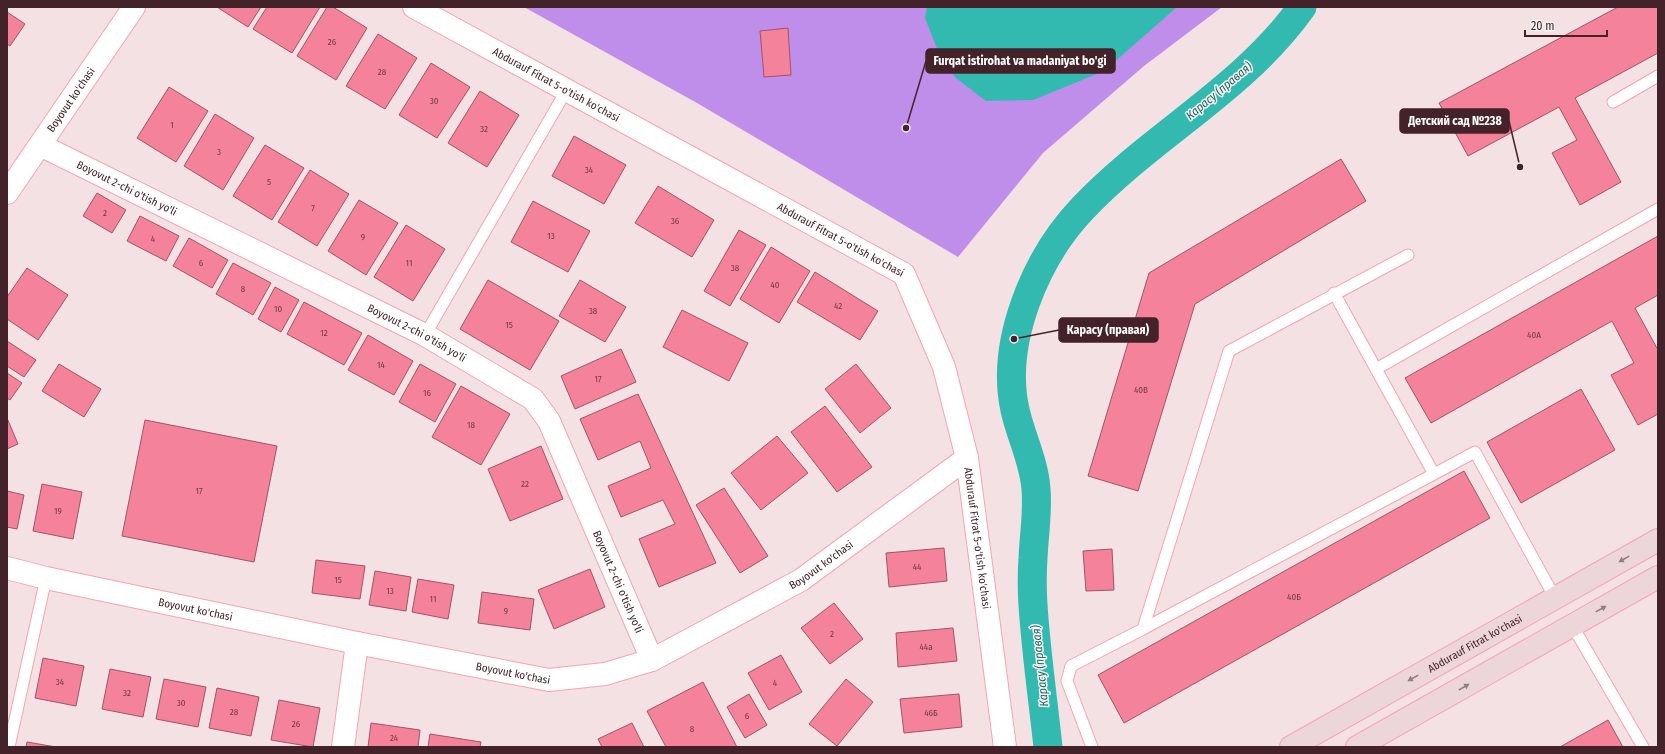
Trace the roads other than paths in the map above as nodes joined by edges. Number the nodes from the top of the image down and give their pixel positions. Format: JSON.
{"nodes":[{"id":1,"x":134,"y":7,"type":"edge"},
{"id":2,"x":414,"y":7,"type":"edge"},
{"id":3,"x":1658,"y":76,"type":"edge"},
{"id":4,"x":566,"y":91,"type":"junction"},
{"id":5,"x":1613,"y":102,"type":"dead end"},
{"id":6,"x":40,"y":145,"type":"junction"},
{"id":7,"x":7,"y":193,"type":"edge"},
{"id":8,"x":1658,"y":209,"type":"edge"},
{"id":9,"x":1408,"y":255,"type":"dead end"},
{"id":10,"x":1334,"y":293,"type":"junction"},
{"id":11,"x":424,"y":335,"type":"junction"},
{"id":12,"x":1376,"y":369,"type":"junction"},
{"id":13,"x":967,"y":458,"type":"junction"},
{"id":14,"x":1434,"y":474,"type":"junction"},
{"id":15,"x":1658,"y":540,"type":"edge"},
{"id":16,"x":7,"y":568,"type":"edge"},
{"id":17,"x":1658,"y":577,"type":"edge"},
{"id":18,"x":46,"y":578,"type":"junction"},
{"id":19,"x":1555,"y":598,"type":"junction"},
{"id":20,"x":1572,"y":625,"type":"junction"},
{"id":21,"x":1143,"y":629,"type":"junction"},
{"id":22,"x":357,"y":642,"type":"junction"},
{"id":23,"x":652,"y":660,"type":"junction"},
{"id":24,"x":9,"y":747,"type":"edge"},
{"id":25,"x":343,"y":747,"type":"edge"},
{"id":26,"x":1005,"y":747,"type":"edge"},
{"id":27,"x":1092,"y":747,"type":"edge"},
{"id":28,"x":1290,"y":747,"type":"edge"},
{"id":29,"x":1357,"y":747,"type":"edge"},
{"id":30,"x":1643,"y":747,"type":"edge"}],
"edges":[{"from":1,"to":6,"type":"street","name":"Boyovut ko'chasi"},
{"from":2,"to":4,"type":"street","name":"Abdurauf Fitrat 5-o'tish ko'chasi"},
{"from":3,"to":5,"type":"lane"},
{"from":4,"to":11,"type":"lane"},
{"from":4,"to":13,"type":"street","name":"Abdurauf Fitrat 5-o'tish ko'chasi"},
{"from":6,"to":7,"type":"street","name":"Boyovut ko'chasi"},
{"from":6,"to":11,"type":"street","name":"Boyovut 2-chi o'tish yo'li"},
{"from":8,"to":12,"type":"lane"},
{"from":9,"to":10,"type":"lane"},
{"from":10,"to":12,"type":"lane"},
{"from":10,"to":21,"type":"lane"},
{"from":11,"to":23,"type":"street","name":"Boyovut 2-chi o'tish yo'li"},
{"from":12,"to":14,"type":"lane"},
{"from":13,"to":23,"type":"street","name":"Boyovut ko'chasi"},
{"from":13,"to":26,"type":"street","name":"Abdurauf Fitrat 5-o'tish ko'chasi"},
{"from":14,"to":19,"type":"lane"},
{"from":14,"to":21,"type":"lane"},
{"from":15,"to":19,"type":"main road","name":"Abdurauf Fitrat ko'chasi","one_way":true},
{"from":16,"to":18,"type":"street","name":"Boyovut ko'chasi"},
{"from":20,"to":17,"type":"main road","one_way":true},
{"from":18,"to":22,"type":"street","name":"Boyovut ko'chasi"},
{"from":18,"to":24,"type":"lane"},
{"from":19,"to":28,"type":"main road","name":"Abdurauf Fitrat ko'chasi","one_way":true},
{"from":29,"to":20,"type":"main road","one_way":true},
{"from":20,"to":30,"type":"lane"},
{"from":21,"to":27,"type":"lane"},
{"from":22,"to":23,"type":"street","name":"Boyovut ko'chasi"},
{"from":22,"to":25,"type":"street"}]}
